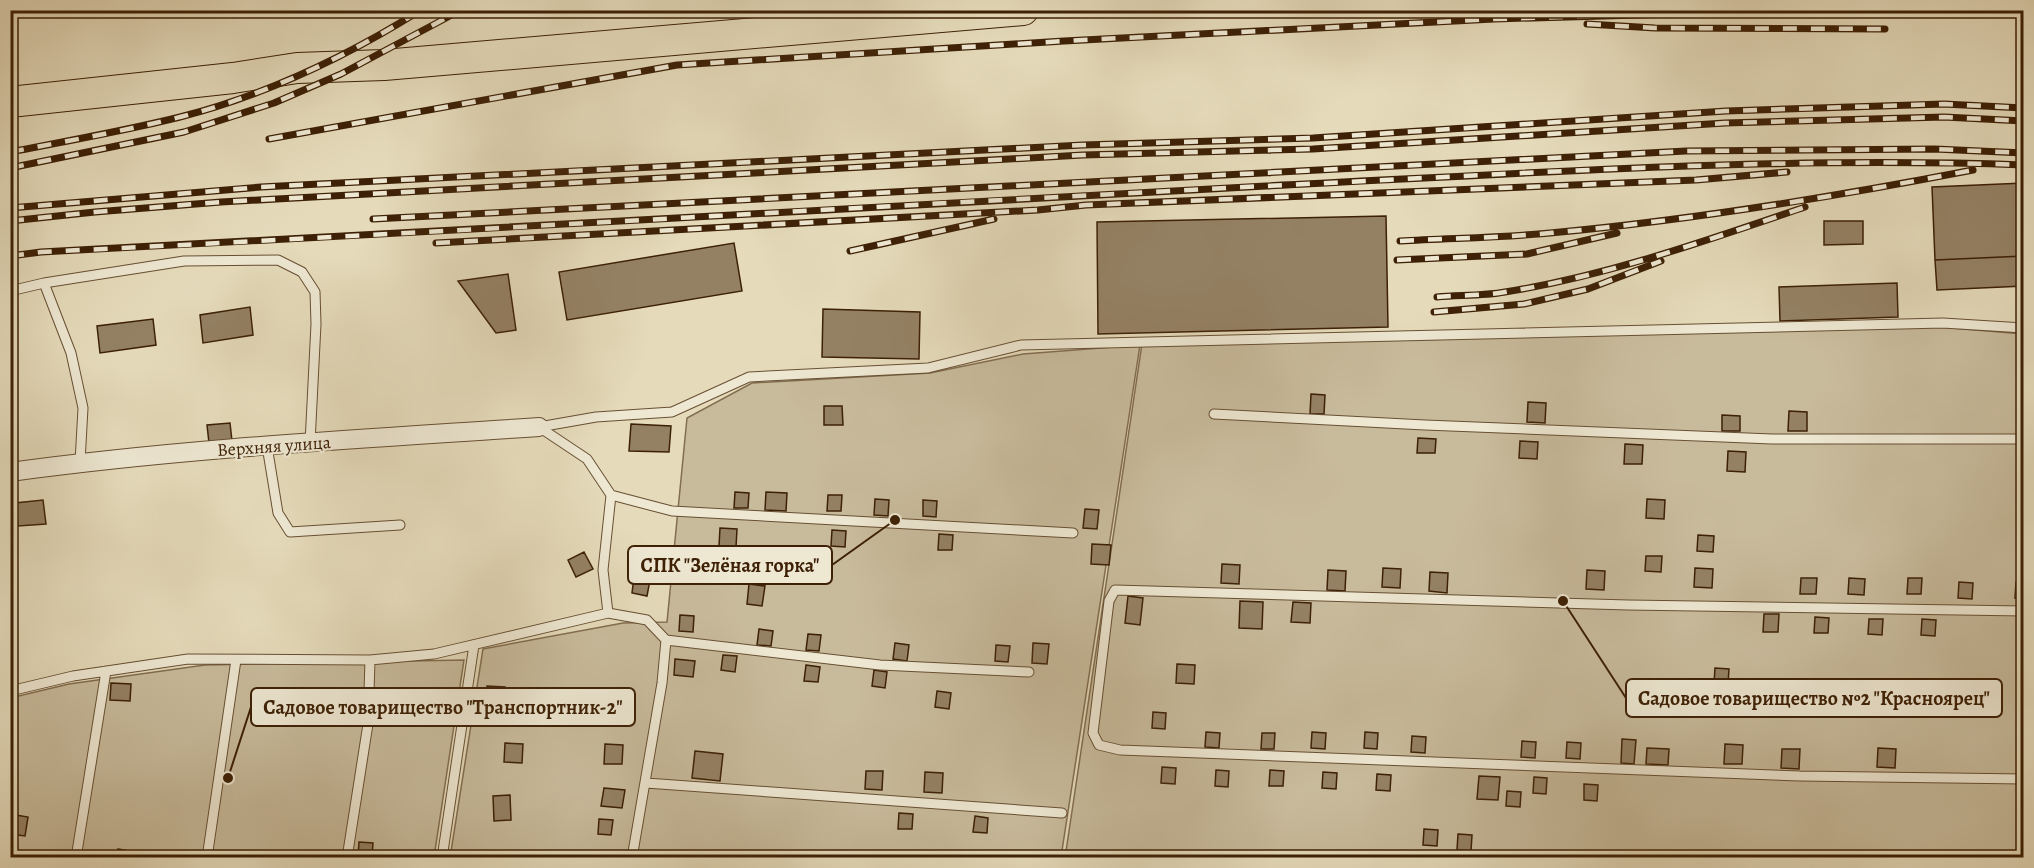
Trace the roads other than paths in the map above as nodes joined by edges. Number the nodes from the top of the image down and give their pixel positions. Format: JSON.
{"nodes":[{"id":1,"x":1023,"y":10,"type":"edge"},
{"id":2,"x":10,"y":102,"type":"edge"},
{"id":3,"x":44,"y":283,"type":"junction"},
{"id":4,"x":10,"y":291,"type":"edge"},
{"id":5,"x":2024,"y":328,"type":"edge"},
{"id":6,"x":1214,"y":414,"type":"dead end"},
{"id":7,"x":538,"y":427,"type":"junction"},
{"id":8,"x":2024,"y":439,"type":"edge"},
{"id":9,"x":310,"y":443,"type":"junction"},
{"id":10,"x":267,"y":446,"type":"junction"},
{"id":11,"x":80,"y":462,"type":"junction"},
{"id":12,"x":10,"y":472,"type":"edge"},
{"id":13,"x":611,"y":495,"type":"junction"},
{"id":14,"x":400,"y":525,"type":"dead end"},
{"id":15,"x":1073,"y":533,"type":"dead end"},
{"id":16,"x":2024,"y":611,"type":"edge"},
{"id":17,"x":608,"y":613,"type":"junction"},
{"id":18,"x":666,"y":640,"type":"junction"},
{"id":19,"x":474,"y":645,"type":"junction"},
{"id":20,"x":236,"y":660,"type":"junction"},
{"id":21,"x":370,"y":660,"type":"junction"},
{"id":22,"x":106,"y":670,"type":"junction"},
{"id":23,"x":1029,"y":672,"type":"dead end"},
{"id":24,"x":10,"y":691,"type":"edge"},
{"id":25,"x":2024,"y":779,"type":"edge"},
{"id":26,"x":646,"y":783,"type":"junction"},
{"id":27,"x":1062,"y":813,"type":"dead end"},
{"id":28,"x":76,"y":858,"type":"edge"},
{"id":29,"x":207,"y":858,"type":"edge"},
{"id":30,"x":347,"y":858,"type":"edge"},
{"id":31,"x":442,"y":858,"type":"edge"},
{"id":32,"x":632,"y":858,"type":"edge"}],
"edges":[{"from":1,"to":2,"type":"highway"},
{"from":3,"to":4,"type":"lane"},
{"from":3,"to":9,"type":"lane"},
{"from":3,"to":11,"type":"lane"},
{"from":5,"to":7,"type":"lane"},
{"from":6,"to":8,"type":"lane"},
{"from":7,"to":9,"type":"street","name":"Верхняя улица"},
{"from":7,"to":13,"type":"lane"},
{"from":9,"to":10,"type":"street","name":"Верхняя улица"},
{"from":10,"to":11,"type":"street","name":"Верхняя улица"},
{"from":10,"to":14,"type":"lane"},
{"from":11,"to":12,"type":"street","name":"Верхняя улица"},
{"from":13,"to":15,"type":"lane"},
{"from":13,"to":17,"type":"lane"},
{"from":16,"to":25,"type":"lane"},
{"from":17,"to":18,"type":"lane"},
{"from":17,"to":19,"type":"lane"},
{"from":18,"to":23,"type":"lane"},
{"from":18,"to":26,"type":"lane"},
{"from":19,"to":21,"type":"lane"},
{"from":19,"to":31,"type":"lane"},
{"from":20,"to":21,"type":"lane"},
{"from":20,"to":22,"type":"lane"},
{"from":20,"to":29,"type":"lane"},
{"from":21,"to":30,"type":"lane"},
{"from":22,"to":24,"type":"lane"},
{"from":22,"to":28,"type":"lane"},
{"from":26,"to":27,"type":"lane"},
{"from":26,"to":32,"type":"lane"}]}
